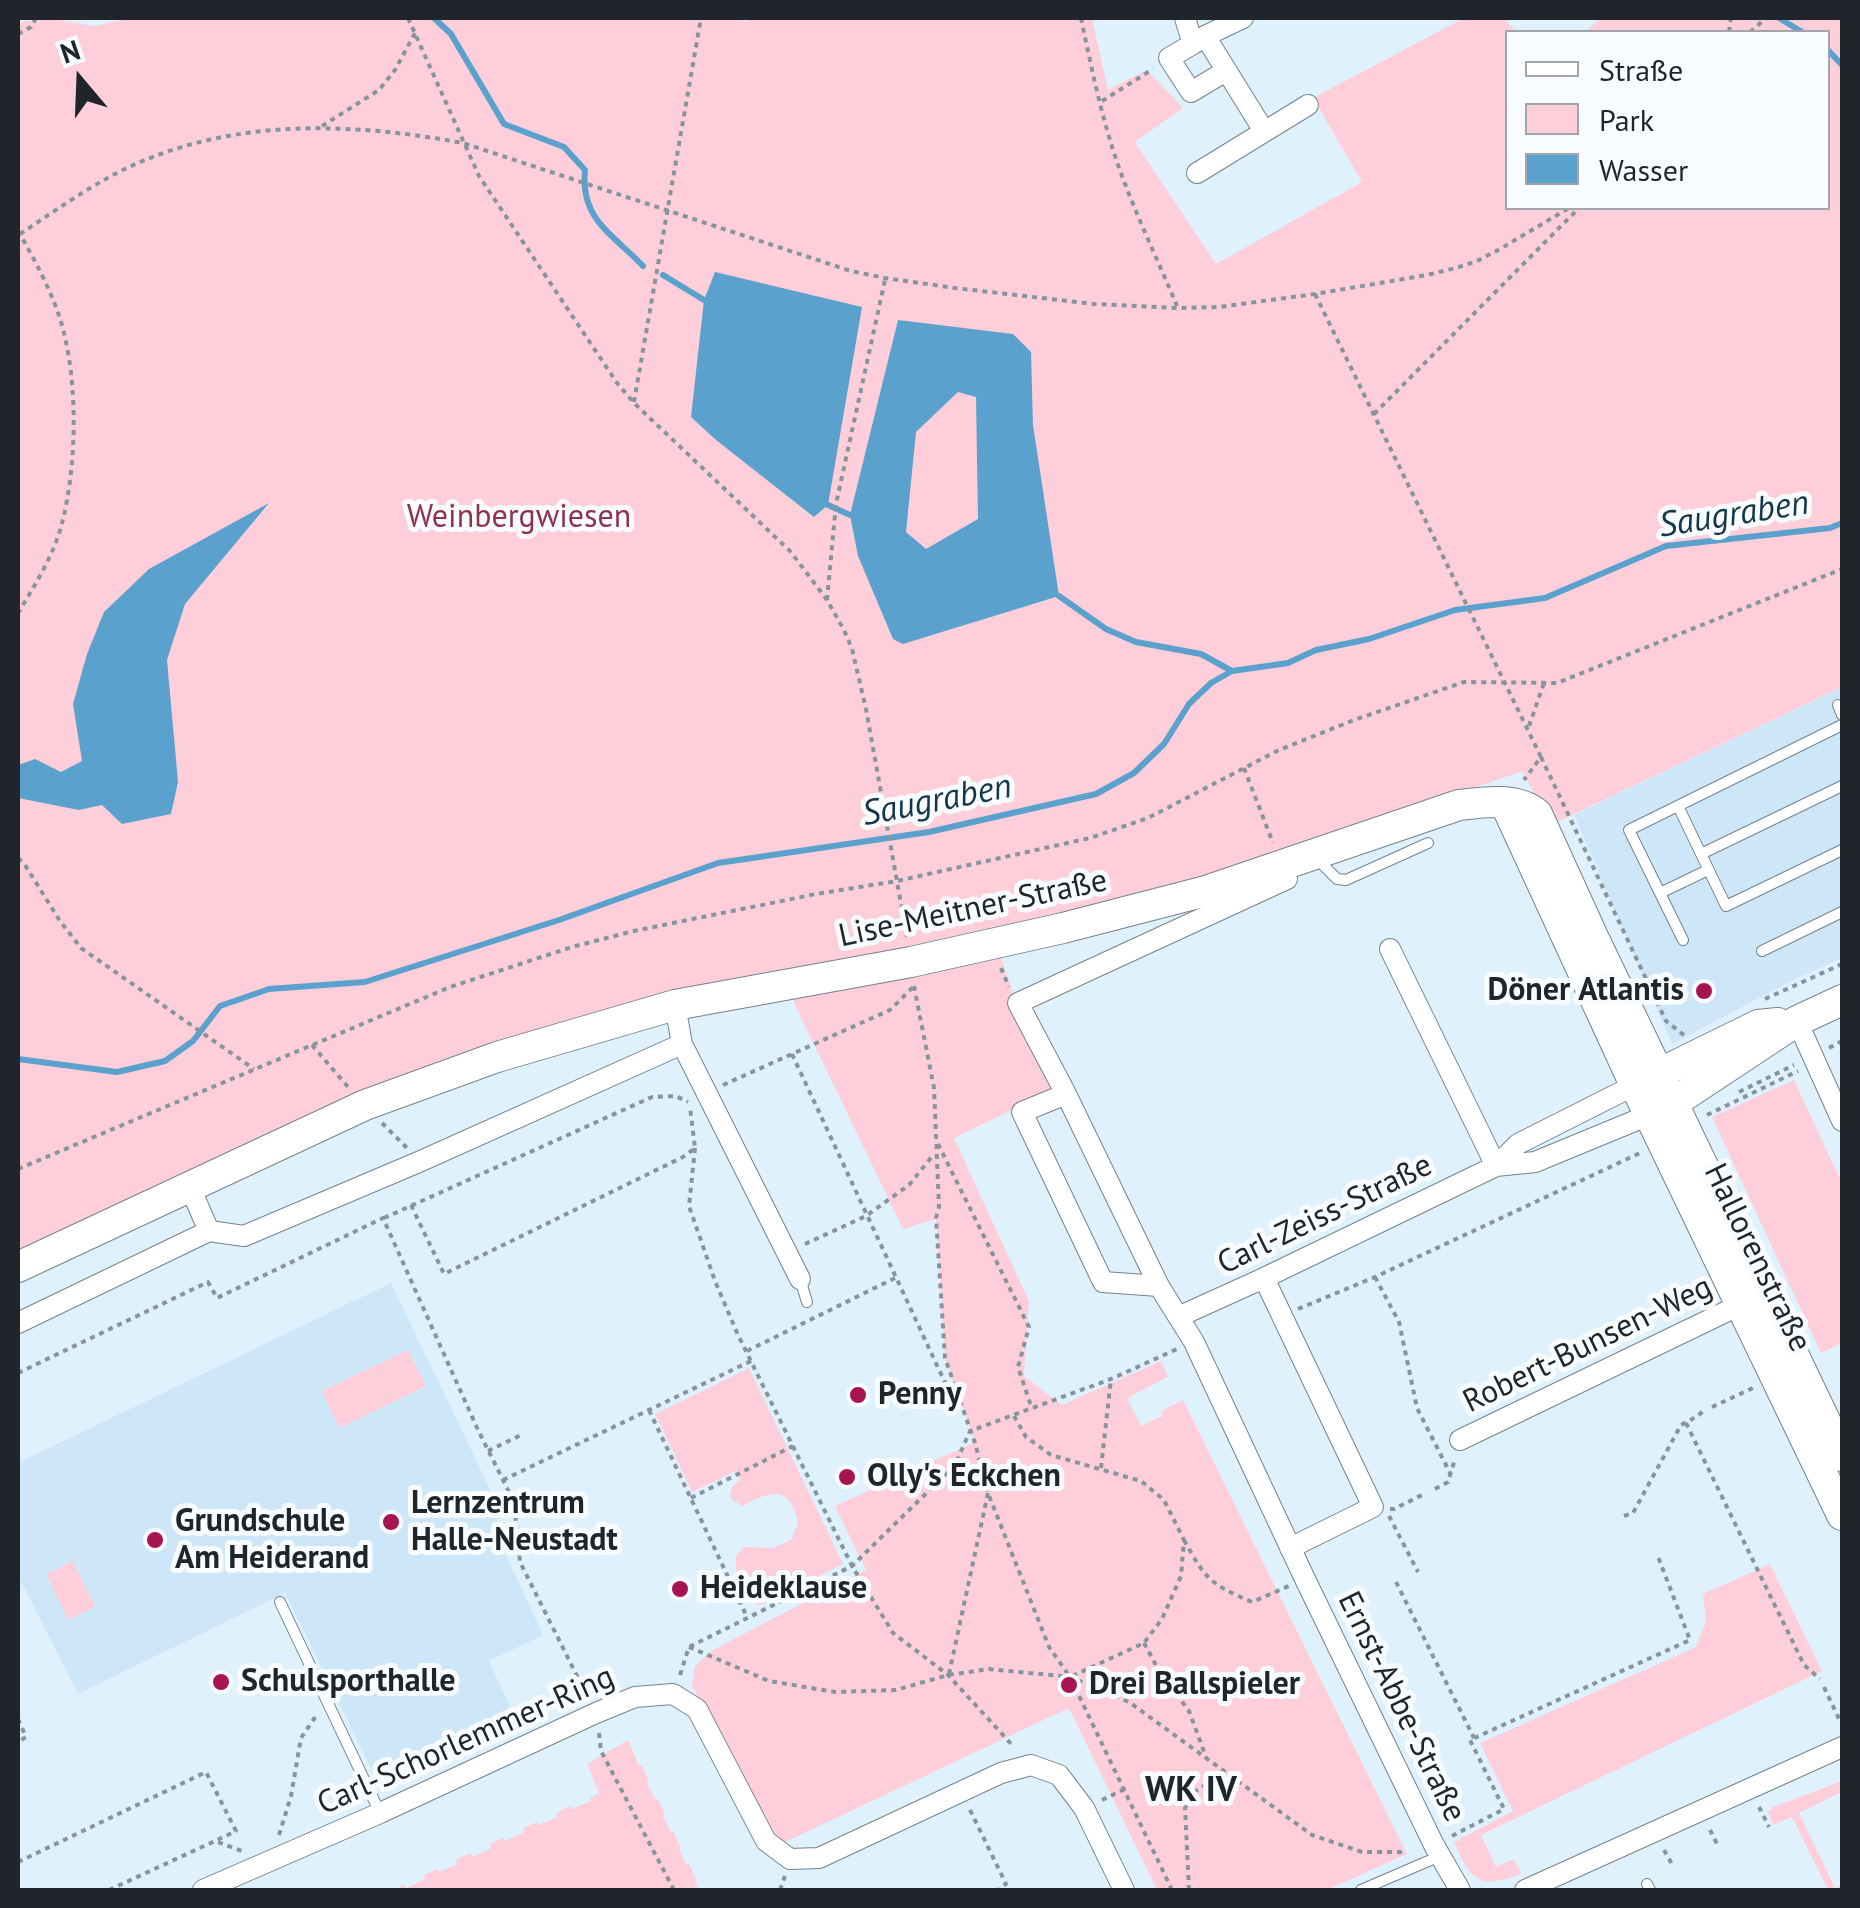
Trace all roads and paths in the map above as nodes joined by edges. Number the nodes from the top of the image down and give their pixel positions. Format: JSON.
{"nodes":[{"id":1,"x":36,"y":18,"type":"edge"},
{"id":2,"x":408,"y":18,"type":"edge"},
{"id":3,"x":701,"y":18,"type":"edge"},
{"id":4,"x":1081,"y":18,"type":"edge"},
{"id":5,"x":1185,"y":18,"type":"edge"},
{"id":6,"x":1243,"y":18,"type":"edge"},
{"id":7,"x":415,"y":33,"type":"junction"},
{"id":8,"x":18,"y":34,"type":"edge"},
{"id":9,"x":1199,"y":40,"type":"junction"},
{"id":10,"x":1169,"y":58,"type":"junction"},
{"id":11,"x":1226,"y":71,"type":"junction"},
{"id":12,"x":1100,"y":102,"type":"junction"},
{"id":13,"x":1308,"y":105,"type":"dead end"},
{"id":14,"x":320,"y":127,"type":"junction"},
{"id":15,"x":1264,"y":131,"type":"junction"},
{"id":16,"x":463,"y":142,"type":"junction"},
{"id":17,"x":1197,"y":173,"type":"dead end"},
{"id":18,"x":1565,"y":210,"type":"edge"},
{"id":19,"x":1576,"y":210,"type":"edge"},
{"id":20,"x":668,"y":211,"type":"junction"},
{"id":21,"x":19,"y":232,"type":"edge"},
{"id":22,"x":885,"y":278,"type":"junction"},
{"id":23,"x":1315,"y":294,"type":"junction"},
{"id":24,"x":1178,"y":308,"type":"junction"},
{"id":25,"x":634,"y":403,"type":"junction"},
{"id":26,"x":1374,"y":414,"type":"junction"},
{"id":27,"x":1842,"y":568,"type":"edge"},
{"id":28,"x":826,"y":600,"type":"junction"},
{"id":29,"x":18,"y":613,"type":"edge"},
{"id":30,"x":1544,"y":683,"type":"junction"},
{"id":31,"x":1506,"y":684,"type":"junction"},
{"id":32,"x":1842,"y":724,"type":"edge"},
{"id":33,"x":1529,"y":728,"type":"junction"},
{"id":34,"x":1542,"y":757,"type":"junction"},
{"id":35,"x":1244,"y":768,"type":"junction"},
{"id":36,"x":1842,"y":786,"type":"edge"},
{"id":37,"x":1505,"y":803,"type":"junction"},
{"id":38,"x":1678,"y":806,"type":"junction"},
{"id":39,"x":1428,"y":843,"type":"dead end"},
{"id":40,"x":1842,"y":850,"type":"edge"},
{"id":41,"x":1312,"y":854,"type":"junction"},
{"id":42,"x":1701,"y":854,"type":"junction"},
{"id":43,"x":18,"y":858,"type":"edge"},
{"id":44,"x":1281,"y":864,"type":"junction"},
{"id":45,"x":1708,"y":870,"type":"junction"},
{"id":46,"x":897,"y":881,"type":"junction"},
{"id":47,"x":1660,"y":894,"type":"junction"},
{"id":48,"x":1842,"y":912,"type":"edge"},
{"id":49,"x":1683,"y":940,"type":"dead end"},
{"id":50,"x":990,"y":944,"type":"junction"},
{"id":51,"x":1390,"y":949,"type":"dead end"},
{"id":52,"x":1762,"y":951,"type":"dead end"},
{"id":53,"x":911,"y":962,"type":"junction"},
{"id":54,"x":1842,"y":1000,"type":"edge"},
{"id":55,"x":1022,"y":1001,"type":"junction"},
{"id":56,"x":676,"y":1005,"type":"junction"},
{"id":57,"x":1796,"y":1022,"type":"junction"},
{"id":58,"x":1842,"y":1041,"type":"edge"},
{"id":59,"x":682,"y":1044,"type":"junction"},
{"id":60,"x":312,"y":1045,"type":"junction"},
{"id":61,"x":792,"y":1054,"type":"dead end"},
{"id":62,"x":1696,"y":1055,"type":"junction"},
{"id":63,"x":1814,"y":1059,"type":"junction"},
{"id":64,"x":254,"y":1069,"type":"junction"},
{"id":65,"x":1647,"y":1079,"type":"junction"},
{"id":66,"x":1066,"y":1094,"type":"junction"},
{"id":67,"x":689,"y":1102,"type":"dead end"},
{"id":68,"x":1721,"y":1104,"type":"junction"},
{"id":69,"x":365,"y":1105,"type":"junction"},
{"id":70,"x":1842,"y":1121,"type":"edge"},
{"id":71,"x":1672,"y":1125,"type":"junction"},
{"id":72,"x":936,"y":1140,"type":"junction"},
{"id":73,"x":695,"y":1148,"type":"junction"},
{"id":74,"x":937,"y":1151,"type":"junction"},
{"id":75,"x":421,"y":1161,"type":"junction"},
{"id":76,"x":1496,"y":1166,"type":"junction"},
{"id":77,"x":18,"y":1169,"type":"edge"},
{"id":78,"x":189,"y":1186,"type":"junction"},
{"id":79,"x":411,"y":1205,"type":"dead end"},
{"id":80,"x":866,"y":1216,"type":"junction"},
{"id":81,"x":209,"y":1231,"type":"junction"},
{"id":82,"x":787,"y":1252,"type":"junction"},
{"id":83,"x":18,"y":1267,"type":"edge"},
{"id":84,"x":1375,"y":1277,"type":"junction"},
{"id":85,"x":896,"y":1278,"type":"junction"},
{"id":86,"x":1264,"y":1278,"type":"junction"},
{"id":87,"x":800,"y":1279,"type":"joint"},
{"id":88,"x":1159,"y":1286,"type":"junction"},
{"id":89,"x":807,"y":1302,"type":"dead end"},
{"id":90,"x":1742,"y":1304,"type":"junction"},
{"id":91,"x":1180,"y":1316,"type":"junction"},
{"id":92,"x":1282,"y":1316,"type":"junction"},
{"id":93,"x":18,"y":1323,"type":"edge"},
{"id":94,"x":1194,"y":1342,"type":"junction"},
{"id":95,"x":746,"y":1352,"type":"junction"},
{"id":96,"x":751,"y":1361,"type":"junction"},
{"id":97,"x":18,"y":1373,"type":"edge"},
{"id":98,"x":1110,"y":1379,"type":"junction"},
{"id":99,"x":1741,"y":1393,"type":"dead end"},
{"id":100,"x":959,"y":1398,"type":"junction"},
{"id":101,"x":1712,"y":1407,"type":"dead end"},
{"id":102,"x":1032,"y":1409,"type":"junction"},
{"id":103,"x":649,"y":1410,"type":"junction"},
{"id":104,"x":1703,"y":1411,"type":"dead end"},
{"id":105,"x":1014,"y":1416,"type":"junction"},
{"id":106,"x":1686,"y":1422,"type":"junction"},
{"id":107,"x":970,"y":1431,"type":"junction"},
{"id":108,"x":523,"y":1434,"type":"dead end"},
{"id":109,"x":1460,"y":1440,"type":"joint"},
{"id":110,"x":793,"y":1446,"type":"junction"},
{"id":111,"x":488,"y":1450,"type":"junction"},
{"id":112,"x":1842,"y":1456,"type":"edge"},
{"id":113,"x":1100,"y":1468,"type":"junction"},
{"id":114,"x":1450,"y":1473,"type":"junction"},
{"id":115,"x":503,"y":1480,"type":"junction"},
{"id":116,"x":1435,"y":1489,"type":"dead end"},
{"id":117,"x":988,"y":1493,"type":"junction"},
{"id":118,"x":1426,"y":1493,"type":"dead end"},
{"id":119,"x":691,"y":1498,"type":"junction"},
{"id":120,"x":1842,"y":1515,"type":"edge"},
{"id":121,"x":1624,"y":1516,"type":"dead end"},
{"id":122,"x":1184,"y":1540,"type":"junction"},
{"id":123,"x":1290,"y":1548,"type":"junction"},
{"id":124,"x":1657,"y":1554,"type":"dead end"},
{"id":125,"x":852,"y":1566,"type":"junction"},
{"id":126,"x":1418,"y":1572,"type":"dead end"},
{"id":127,"x":1305,"y":1578,"type":"junction"},
{"id":128,"x":1396,"y":1582,"type":"dead end"},
{"id":129,"x":280,"y":1602,"type":"dead end"},
{"id":130,"x":747,"y":1617,"type":"junction"},
{"id":131,"x":1144,"y":1644,"type":"junction"},
{"id":132,"x":689,"y":1647,"type":"junction"},
{"id":133,"x":948,"y":1675,"type":"junction"},
{"id":134,"x":1070,"y":1677,"type":"junction"},
{"id":135,"x":1820,"y":1678,"type":"dead end"},
{"id":136,"x":1824,"y":1687,"type":"dead end"},
{"id":137,"x":323,"y":1694,"type":"junction"},
{"id":138,"x":674,"y":1694,"type":"junction"},
{"id":139,"x":596,"y":1713,"type":"junction"},
{"id":140,"x":18,"y":1718,"type":"edge"},
{"id":141,"x":1842,"y":1722,"type":"edge"},
{"id":142,"x":1474,"y":1738,"type":"junction"},
{"id":143,"x":18,"y":1742,"type":"edge"},
{"id":144,"x":1842,"y":1747,"type":"edge"},
{"id":145,"x":1207,"y":1758,"type":"junction"},
{"id":146,"x":1031,"y":1766,"type":"junction"},
{"id":147,"x":1226,"y":1772,"type":"junction"},
{"id":148,"x":1126,"y":1790,"type":"junction"},
{"id":149,"x":962,"y":1792,"type":"junction"},
{"id":150,"x":1759,"y":1807,"type":"dead end"},
{"id":151,"x":1084,"y":1808,"type":"junction"},
{"id":152,"x":380,"y":1813,"type":"junction"},
{"id":153,"x":1708,"y":1826,"type":"dead end"},
{"id":154,"x":1768,"y":1828,"type":"dead end"},
{"id":155,"x":215,"y":1841,"type":"junction"},
{"id":156,"x":277,"y":1843,"type":"dead end"},
{"id":157,"x":1717,"y":1844,"type":"dead end"},
{"id":158,"x":1662,"y":1846,"type":"dead end"},
{"id":159,"x":1437,"y":1850,"type":"junction"},
{"id":160,"x":251,"y":1854,"type":"dead end"},
{"id":161,"x":18,"y":1862,"type":"edge"},
{"id":162,"x":1673,"y":1866,"type":"dead end"},
{"id":163,"x":1553,"y":1886,"type":"edge"},
{"id":164,"x":216,"y":1888,"type":"edge"},
{"id":165,"x":109,"y":1890,"type":"edge"},
{"id":166,"x":674,"y":1890,"type":"edge"},
{"id":167,"x":998,"y":1890,"type":"edge"},
{"id":168,"x":1124,"y":1890,"type":"edge"},
{"id":169,"x":1172,"y":1890,"type":"edge"},
{"id":170,"x":1190,"y":1890,"type":"edge"},
{"id":171,"x":1361,"y":1890,"type":"edge"},
{"id":172,"x":1460,"y":1890,"type":"edge"},
{"id":173,"x":1525,"y":1890,"type":"edge"}],
"edges":[{"from":1,"to":8,"type":"path"},
{"from":2,"to":7,"type":"path"},
{"from":3,"to":20,"type":"path"},
{"from":4,"to":12,"type":"path"},
{"from":5,"to":9,"type":"street"},
{"from":6,"to":9,"type":"street"},
{"from":7,"to":14,"type":"path"},
{"from":7,"to":16,"type":"path"},
{"from":9,"to":10,"type":"street"},
{"from":9,"to":11,"type":"street"},
{"from":10,"to":11,"type":"street"},
{"from":10,"to":12,"type":"path"},
{"from":11,"to":15,"type":"street"},
{"from":12,"to":24,"type":"path"},
{"from":13,"to":15,"type":"street"},
{"from":14,"to":16,"type":"path"},
{"from":14,"to":21,"type":"path"},
{"from":15,"to":17,"type":"street"},
{"from":16,"to":20,"type":"path"},
{"from":16,"to":25,"type":"path"},
{"from":18,"to":23,"type":"path"},
{"from":19,"to":26,"type":"path"},
{"from":20,"to":22,"type":"path"},
{"from":20,"to":25,"type":"path"},
{"from":21,"to":29,"type":"path"},
{"from":22,"to":24,"type":"path"},
{"from":22,"to":28,"type":"path"},
{"from":23,"to":24,"type":"path"},
{"from":23,"to":26,"type":"path"},
{"from":25,"to":28,"type":"path"},
{"from":26,"to":31,"type":"path"},
{"from":27,"to":30,"type":"path"},
{"from":28,"to":46,"type":"path"},
{"from":30,"to":31,"type":"path"},
{"from":30,"to":33,"type":"path"},
{"from":31,"to":33,"type":"path"},
{"from":31,"to":35,"type":"path"},
{"from":32,"to":38,"type":"lane"},
{"from":33,"to":34,"type":"path"},
{"from":34,"to":37,"type":"path"},
{"from":34,"to":62,"type":"path"},
{"from":35,"to":44,"type":"path"},
{"from":35,"to":46,"type":"path"},
{"from":36,"to":42,"type":"lane"},
{"from":37,"to":41,"type":"street","name":"Lise-Meitner-Straße"},
{"from":37,"to":65,"type":"street","name":"Hallorenstraße"},
{"from":38,"to":42,"type":"lane"},
{"from":38,"to":47,"type":"lane"},
{"from":39,"to":41,"type":"lane"},
{"from":40,"to":45,"type":"lane"},
{"from":41,"to":44,"type":"street","name":"Lise-Meitner-Straße"},
{"from":42,"to":45,"type":"lane"},
{"from":43,"to":64,"type":"path"},
{"from":44,"to":50,"type":"street","name":"Lise-Meitner-Straße"},
{"from":44,"to":55,"type":"street"},
{"from":45,"to":47,"type":"lane"},
{"from":46,"to":53,"type":"path"},
{"from":46,"to":60,"type":"path"},
{"from":47,"to":49,"type":"lane"},
{"from":48,"to":52,"type":"lane"},
{"from":50,"to":53,"type":"street","name":"Lise-Meitner-Straße"},
{"from":50,"to":55,"type":"path"},
{"from":51,"to":76,"type":"street"},
{"from":53,"to":56,"type":"street","name":"Lise-Meitner-Straße"},
{"from":53,"to":72,"type":"path"},
{"from":54,"to":57,"type":"street"},
{"from":55,"to":66,"type":"street"},
{"from":56,"to":59,"type":"street"},
{"from":56,"to":69,"type":"street","name":"Lise-Meitner-Straße"},
{"from":57,"to":62,"type":"street"},
{"from":57,"to":63,"type":"street"},
{"from":57,"to":71,"type":"street"},
{"from":58,"to":63,"type":"path"},
{"from":59,"to":75,"type":"street"},
{"from":59,"to":82,"type":"street"},
{"from":60,"to":64,"type":"path"},
{"from":60,"to":69,"type":"path"},
{"from":61,"to":80,"type":"path"},
{"from":62,"to":65,"type":"street"},
{"from":63,"to":68,"type":"path"},
{"from":63,"to":70,"type":"street"},
{"from":64,"to":77,"type":"path"},
{"from":65,"to":71,"type":"street","name":"Hallorenstraße"},
{"from":65,"to":76,"type":"street","name":"Carl-Zeiss-Straße"},
{"from":66,"to":88,"type":"street","name":"Ernst-Abbe-Straße"},
{"from":66,"to":88,"type":"street"},
{"from":67,"to":73,"type":"path"},
{"from":68,"to":71,"type":"path"},
{"from":68,"to":71,"type":"path"},
{"from":69,"to":75,"type":"path"},
{"from":69,"to":78,"type":"street","name":"Lise-Meitner-Straße"},
{"from":71,"to":76,"type":"street","name":"Carl-Zeiss-Straße"},
{"from":71,"to":84,"type":"path"},
{"from":71,"to":90,"type":"street","name":"Hallorenstraße"},
{"from":71,"to":112,"type":"street","name":"Hallorenstraße"},
{"from":72,"to":74,"type":"path"},
{"from":72,"to":102,"type":"path"},
{"from":73,"to":79,"type":"path"},
{"from":73,"to":95,"type":"path"},
{"from":74,"to":80,"type":"path"},
{"from":74,"to":100,"type":"path"},
{"from":75,"to":81,"type":"street"},
{"from":76,"to":86,"type":"street","name":"Carl-Zeiss-Straße"},
{"from":78,"to":81,"type":"street"},
{"from":78,"to":83,"type":"street","name":"Lise-Meitner-Straße"},
{"from":80,"to":82,"type":"path"},
{"from":80,"to":85,"type":"path"},
{"from":81,"to":93,"type":"street"},
{"from":82,"to":87,"type":"street"},
{"from":84,"to":92,"type":"path"},
{"from":84,"to":114,"type":"path"},
{"from":85,"to":95,"type":"path"},
{"from":85,"to":100,"type":"path"},
{"from":86,"to":91,"type":"street","name":"Carl-Zeiss-Straße"},
{"from":86,"to":92,"type":"street"},
{"from":87,"to":89,"type":"lane"},
{"from":88,"to":91,"type":"street","name":"Ernst-Abbe-Straße"},
{"from":90,"to":109,"type":"street","name":"Robert-Bunsen-Weg"},
{"from":90,"to":120,"type":"street","name":"Hallorenstraße"},
{"from":91,"to":94,"type":"street","name":"Ernst-Abbe-Straße"},
{"from":92,"to":123,"type":"street"},
{"from":94,"to":98,"type":"path"},
{"from":94,"to":123,"type":"street","name":"Ernst-Abbe-Straße"},
{"from":95,"to":96,"type":"path"},
{"from":96,"to":103,"type":"path"},
{"from":96,"to":110,"type":"path"},
{"from":97,"to":111,"type":"path"},
{"from":98,"to":102,"type":"path"},
{"from":98,"to":113,"type":"path"},
{"from":99,"to":101,"type":"path"},
{"from":100,"to":107,"type":"path"},
{"from":102,"to":105,"type":"path"},
{"from":103,"to":115,"type":"path"},
{"from":103,"to":119,"type":"path"},
{"from":104,"to":106,"type":"path"},
{"from":105,"to":107,"type":"path"},
{"from":105,"to":113,"type":"path"},
{"from":106,"to":121,"type":"path"},
{"from":106,"to":135,"type":"path"},
{"from":107,"to":117,"type":"path"},
{"from":107,"to":125,"type":"path"},
{"from":108,"to":111,"type":"path"},
{"from":109,"to":114,"type":"path"},
{"from":110,"to":119,"type":"path"},
{"from":110,"to":125,"type":"path"},
{"from":111,"to":115,"type":"path"},
{"from":113,"to":122,"type":"path"},
{"from":114,"to":116,"type":"path"},
{"from":115,"to":139,"type":"path"},
{"from":117,"to":133,"type":"path"},
{"from":117,"to":134,"type":"path"},
{"from":118,"to":126,"type":"path"},
{"from":119,"to":130,"type":"path"},
{"from":122,"to":127,"type":"path"},
{"from":122,"to":131,"type":"path"},
{"from":123,"to":127,"type":"street","name":"Ernst-Abbe-Straße"},
{"from":124,"to":142,"type":"path"},
{"from":125,"to":130,"type":"path"},
{"from":125,"to":133,"type":"path"},
{"from":127,"to":159,"type":"street","name":"Ernst-Abbe-Straße"},
{"from":128,"to":142,"type":"path"},
{"from":129,"to":137,"type":"lane"},
{"from":130,"to":132,"type":"path"},
{"from":131,"to":134,"type":"path"},
{"from":131,"to":145,"type":"path"},
{"from":132,"to":133,"type":"path"},
{"from":132,"to":138,"type":"path"},
{"from":133,"to":134,"type":"path"},
{"from":133,"to":146,"type":"path"},
{"from":134,"to":145,"type":"path"},
{"from":134,"to":148,"type":"path"},
{"from":136,"to":141,"type":"path"},
{"from":137,"to":152,"type":"lane"},
{"from":137,"to":156,"type":"path"},
{"from":138,"to":139,"type":"street","name":"Carl-Schorlemmer-Ring"},
{"from":138,"to":149,"type":"street"},
{"from":139,"to":152,"type":"street","name":"Carl-Schorlemmer-Ring"},
{"from":139,"to":166,"type":"path"},
{"from":140,"to":143,"type":"path"},
{"from":142,"to":159,"type":"path"},
{"from":144,"to":163,"type":"street"},
{"from":145,"to":147,"type":"path"},
{"from":146,"to":149,"type":"street"},
{"from":146,"to":151,"type":"street"},
{"from":147,"to":159,"type":"path"},
{"from":147,"to":170,"type":"path"},
{"from":148,"to":151,"type":"path"},
{"from":148,"to":169,"type":"path"},
{"from":149,"to":167,"type":"path"},
{"from":150,"to":154,"type":"path"},
{"from":151,"to":168,"type":"street"},
{"from":152,"to":164,"type":"street","name":"Carl-Schorlemmer-Ring"},
{"from":153,"to":157,"type":"path"},
{"from":155,"to":160,"type":"path"},
{"from":155,"to":161,"type":"path"},
{"from":155,"to":165,"type":"path"},
{"from":158,"to":162,"type":"path"},
{"from":159,"to":171,"type":"lane"},
{"from":159,"to":172,"type":"street","name":"Ernst-Abbe-Straße"},
{"from":163,"to":173,"type":"street"}]}
